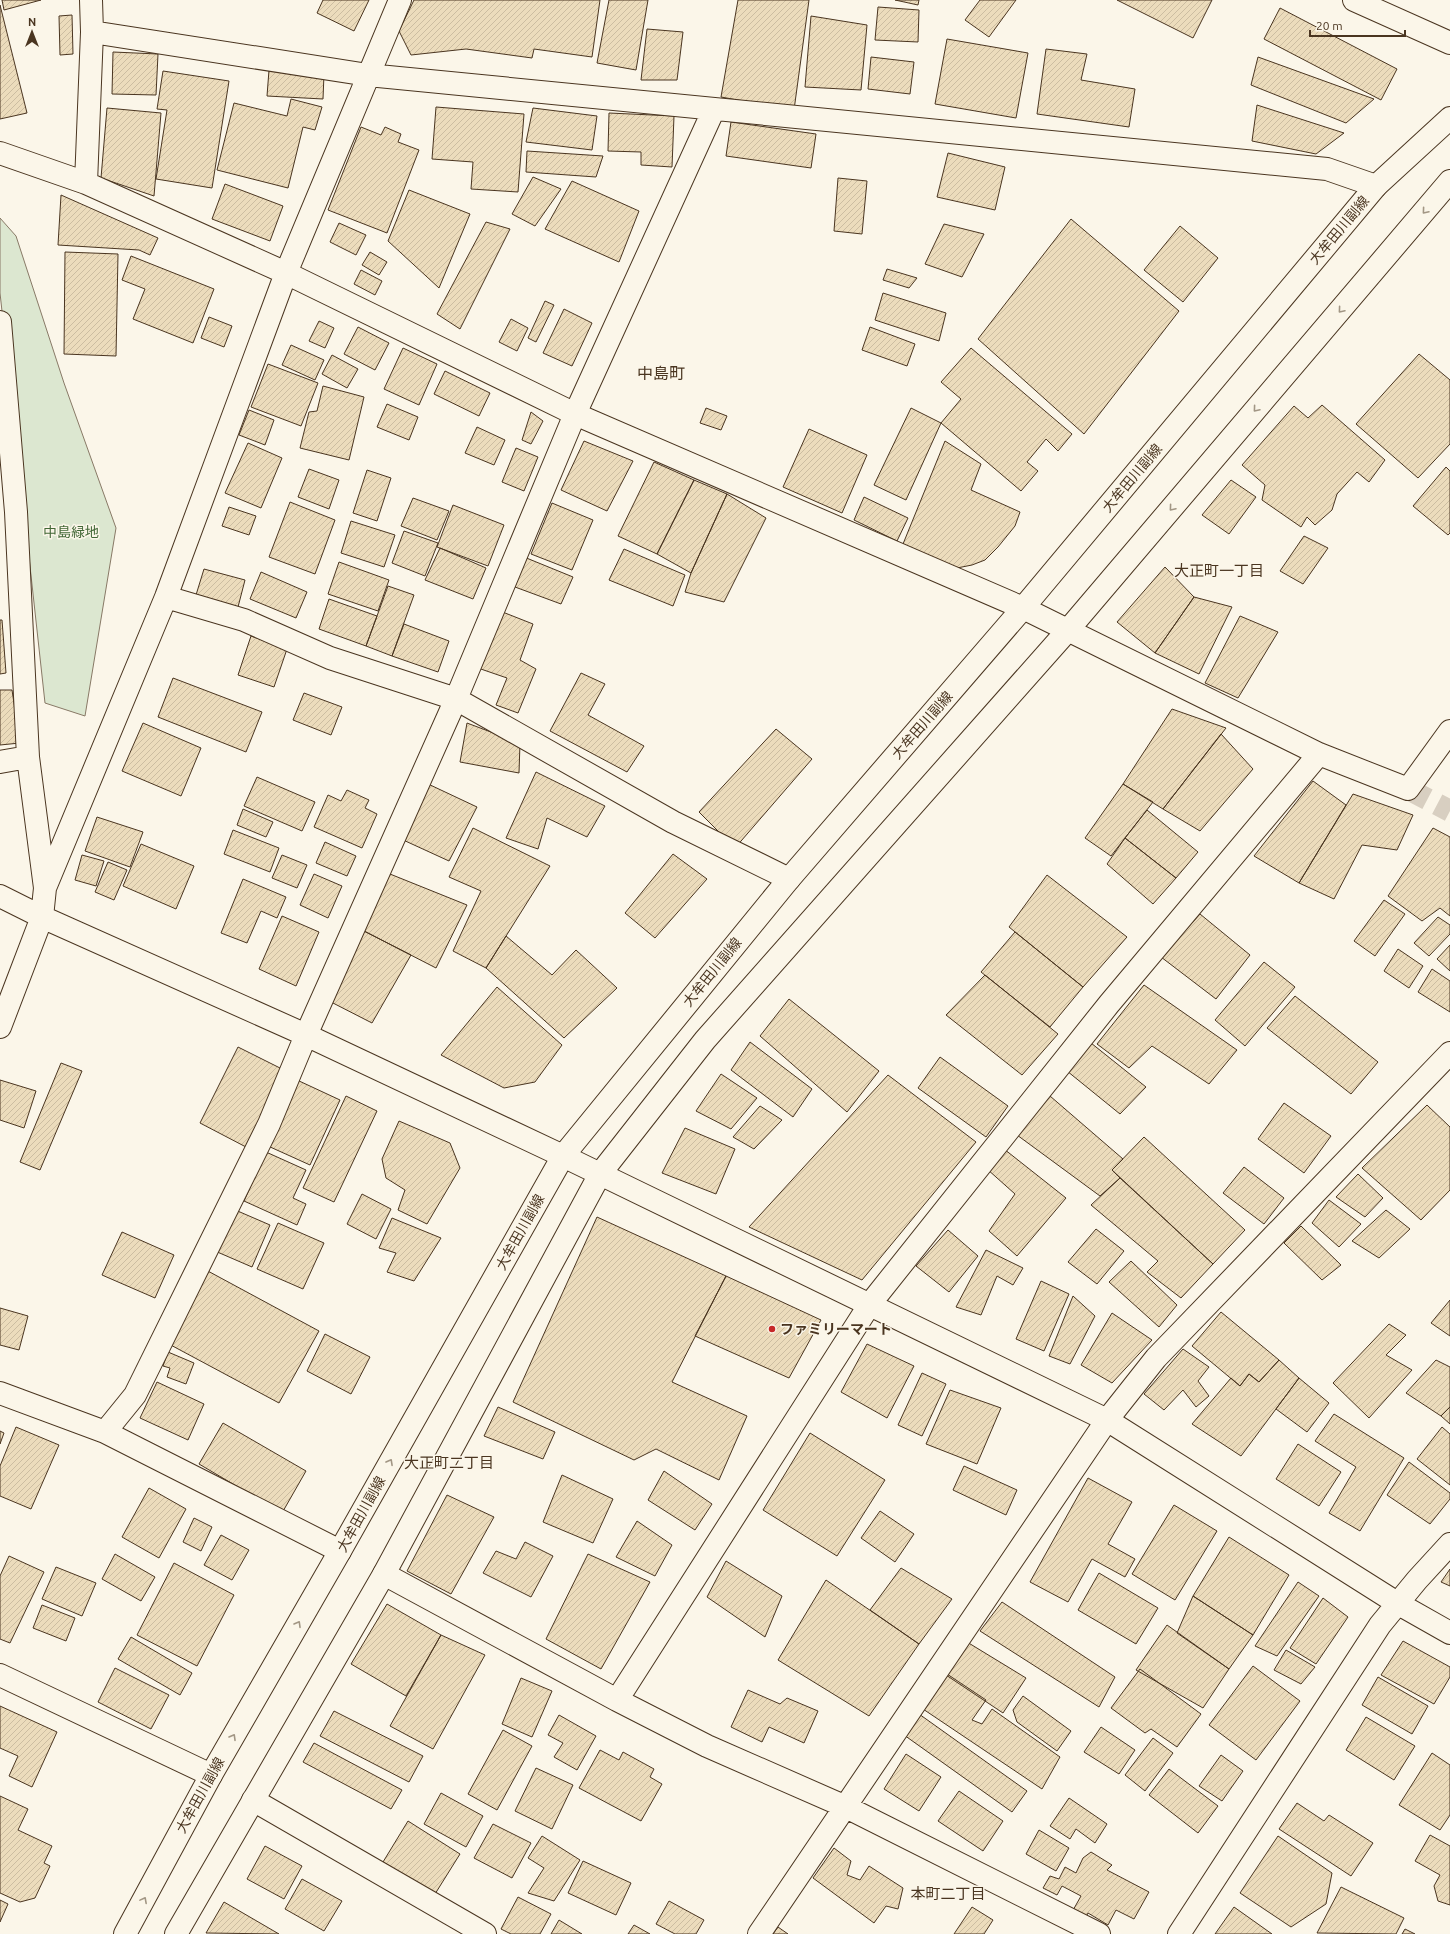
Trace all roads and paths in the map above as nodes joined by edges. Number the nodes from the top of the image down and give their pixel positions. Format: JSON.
{"nodes":[{"id":1,"x":91,"y":0,"type":"edge"},
{"id":2,"x":400,"y":0,"type":"edge"},
{"id":3,"x":1354,"y":0,"type":"edge"},
{"id":4,"x":92,"y":32,"type":"junction"},
{"id":5,"x":1450,"y":43,"type":"edge"},
{"id":6,"x":368,"y":75,"type":"junction"},
{"id":7,"x":714,"y":109,"type":"junction"},
{"id":8,"x":1450,"y":118,"type":"edge"},
{"id":9,"x":0,"y":153,"type":"edge"},
{"id":10,"x":1450,"y":181,"type":"edge"},
{"id":11,"x":86,"y":184,"type":"junction"},
{"id":12,"x":1376,"y":186,"type":"junction"},
{"id":13,"x":286,"y":273,"type":"junction"},
{"id":14,"x":0,"y":322,"type":"edge"},
{"id":15,"x":575,"y":414,"type":"junction"},
{"id":16,"x":8,"y":513,"type":"edge"},
{"id":17,"x":166,"y":596,"type":"junction"},
{"id":18,"x":1023,"y":608,"type":"junction"},
{"id":19,"x":1068,"y":630,"type":"junction"},
{"id":20,"x":456,"y":699,"type":"junction"},
{"id":21,"x":1450,"y":731,"type":"edge"},
{"id":22,"x":1319,"y":754,"type":"junction"},
{"id":23,"x":28,"y":757,"type":"junction"},
{"id":24,"x":0,"y":762,"type":"edge"},
{"id":25,"x":788,"y":879,"type":"junction"},
{"id":26,"x":45,"y":888,"type":"junction"},
{"id":27,"x":0,"y":896,"type":"edge"},
{"id":28,"x":42,"y":917,"type":"junction"},
{"id":29,"x":0,"y":1027,"type":"edge"},
{"id":30,"x":306,"y":1035,"type":"junction"},
{"id":31,"x":1450,"y":1053,"type":"edge"},
{"id":32,"x":563,"y":1156,"type":"junction"},
{"id":33,"x":600,"y":1174,"type":"junction"},
{"id":34,"x":870,"y":1304,"type":"junction"},
{"id":35,"x":0,"y":1393,"type":"edge"},
{"id":36,"x":1107,"y":1420,"type":"junction"},
{"id":37,"x":105,"y":1432,"type":"junction"},
{"id":38,"x":1450,"y":1544,"type":"edge"},
{"id":39,"x":340,"y":1551,"type":"junction"},
{"id":40,"x":384,"y":1574,"type":"junction"},
{"id":41,"x":1397,"y":1603,"type":"junction"},
{"id":42,"x":1450,"y":1633,"type":"edge"},
{"id":43,"x":0,"y":1675,"type":"edge"},
{"id":44,"x":617,"y":1700,"type":"junction"},
{"id":45,"x":211,"y":1775,"type":"junction"},
{"id":46,"x":253,"y":1800,"type":"junction"},
{"id":47,"x":846,"y":1807,"type":"junction"},
{"id":48,"x":125,"y":1934,"type":"edge"},
{"id":49,"x":176,"y":1934,"type":"edge"},
{"id":50,"x":484,"y":1934,"type":"edge"},
{"id":51,"x":759,"y":1934,"type":"edge"},
{"id":52,"x":1099,"y":1934,"type":"edge"},
{"id":53,"x":1179,"y":1934,"type":"edge"}],
"edges":[{"from":1,"to":4,"type":"street"},
{"from":2,"to":6,"type":"street"},
{"from":3,"to":5,"type":"street"},
{"from":4,"to":6,"type":"street"},
{"from":4,"to":11,"type":"street"},
{"from":6,"to":7,"type":"street"},
{"from":6,"to":13,"type":"street"},
{"from":7,"to":12,"type":"street"},
{"from":7,"to":15,"type":"street"},
{"from":8,"to":12,"type":"street","name":"大牟田川副線"},
{"from":9,"to":11,"type":"street"},
{"from":10,"to":19,"type":"street","one_way":true},
{"from":11,"to":13,"type":"street"},
{"from":12,"to":18,"type":"street","name":"大牟田川副線"},
{"from":13,"to":15,"type":"street"},
{"from":13,"to":17,"type":"street"},
{"from":14,"to":16,"type":"street"},
{"from":15,"to":18,"type":"street"},
{"from":15,"to":20,"type":"street"},
{"from":16,"to":23,"type":"street"},
{"from":17,"to":20,"type":"street"},
{"from":17,"to":26,"type":"street"},
{"from":18,"to":19,"type":"street"},
{"from":18,"to":25,"type":"street","name":"大牟田川副線"},
{"from":19,"to":22,"type":"street"},
{"from":19,"to":33,"type":"street"},
{"from":20,"to":25,"type":"street"},
{"from":20,"to":30,"type":"street"},
{"from":21,"to":22,"type":"street"},
{"from":22,"to":34,"type":"street"},
{"from":23,"to":24,"type":"street"},
{"from":23,"to":26,"type":"street"},
{"from":25,"to":32,"type":"street","name":"大牟田川副線"},
{"from":26,"to":28,"type":"street"},
{"from":27,"to":28,"type":"street"},
{"from":28,"to":29,"type":"street"},
{"from":28,"to":30,"type":"street"},
{"from":30,"to":32,"type":"street"},
{"from":30,"to":37,"type":"street"},
{"from":31,"to":36,"type":"street"},
{"from":32,"to":33,"type":"street"},
{"from":39,"to":32,"type":"street","name":"大牟田川副線","one_way":true},
{"from":33,"to":34,"type":"street"},
{"from":33,"to":40,"type":"street"},
{"from":34,"to":36,"type":"street"},
{"from":34,"to":44,"type":"street"},
{"from":35,"to":37,"type":"street"},
{"from":36,"to":41,"type":"street"},
{"from":36,"to":47,"type":"street"},
{"from":37,"to":39,"type":"street"},
{"from":38,"to":41,"type":"street"},
{"from":45,"to":39,"type":"street","name":"大牟田川副線","one_way":true},
{"from":40,"to":44,"type":"street"},
{"from":40,"to":46,"type":"street"},
{"from":41,"to":42,"type":"street"},
{"from":41,"to":53,"type":"street"},
{"from":43,"to":45,"type":"street"},
{"from":44,"to":47,"type":"street"},
{"from":48,"to":45,"type":"street","name":"大牟田川副線","one_way":true},
{"from":46,"to":49,"type":"street"},
{"from":46,"to":50,"type":"street"},
{"from":47,"to":51,"type":"street"},
{"from":47,"to":52,"type":"street"}]}
